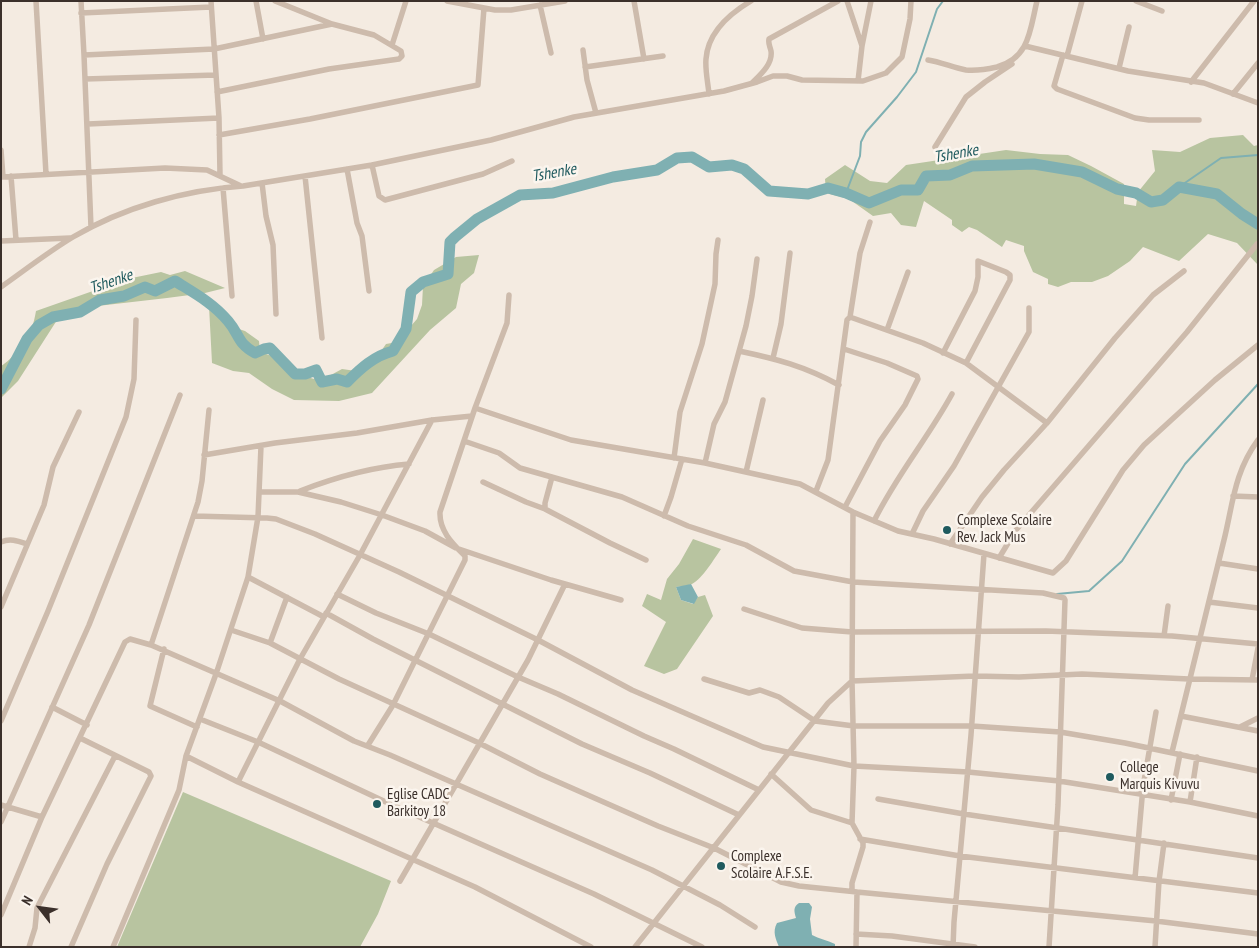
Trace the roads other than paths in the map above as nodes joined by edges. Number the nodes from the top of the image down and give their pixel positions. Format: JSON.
{"nodes":[{"id":1,"x":36,"y":1,"type":"edge"},
{"id":2,"x":80,"y":1,"type":"edge"},
{"id":3,"x":256,"y":1,"type":"edge"},
{"id":4,"x":275,"y":1,"type":"edge"},
{"id":5,"x":406,"y":1,"type":"edge"},
{"id":6,"x":447,"y":1,"type":"edge"},
{"id":7,"x":565,"y":1,"type":"edge"},
{"id":8,"x":634,"y":1,"type":"edge"},
{"id":9,"x":750,"y":1,"type":"edge"},
{"id":10,"x":838,"y":1,"type":"edge"},
{"id":11,"x":847,"y":1,"type":"edge"},
{"id":12,"x":871,"y":1,"type":"edge"},
{"id":13,"x":911,"y":1,"type":"edge"},
{"id":14,"x":1082,"y":1,"type":"edge"},
{"id":15,"x":1136,"y":1,"type":"edge"},
{"id":16,"x":1254,"y":1,"type":"edge"},
{"id":17,"x":1037,"y":2,"type":"edge"},
{"id":18,"x":211,"y":4,"type":"edge"},
{"id":19,"x":532,"y":4,"type":"edge"},
{"id":20,"x":540,"y":5,"type":"junction"},
{"id":21,"x":484,"y":8,"type":"junction"},
{"id":22,"x":1162,"y":11,"type":"dead end"},
{"id":23,"x":82,"y":13,"type":"junction"},
{"id":24,"x":332,"y":24,"type":"junction"},
{"id":25,"x":1129,"y":27,"type":"dead end"},
{"id":26,"x":263,"y":39,"type":"junction"},
{"id":27,"x":392,"y":45,"type":"junction"},
{"id":28,"x":862,"y":46,"type":"junction"},
{"id":29,"x":1025,"y":46,"type":"junction"},
{"id":30,"x":214,"y":49,"type":"junction"},
{"id":31,"x":583,"y":50,"type":"dead end"},
{"id":32,"x":551,"y":53,"type":"dead end"},
{"id":33,"x":84,"y":55,"type":"junction"},
{"id":34,"x":1065,"y":55,"type":"junction"},
{"id":35,"x":663,"y":56,"type":"dead end"},
{"id":36,"x":1020,"y":56,"type":"junction"},
{"id":37,"x":644,"y":59,"type":"junction"},
{"id":38,"x":928,"y":60,"type":"dead end"},
{"id":39,"x":1258,"y":63,"type":"edge"},
{"id":40,"x":585,"y":67,"type":"junction"},
{"id":41,"x":1119,"y":68,"type":"junction"},
{"id":42,"x":216,"y":75,"type":"junction"},
{"id":43,"x":85,"y":80,"type":"junction"},
{"id":44,"x":858,"y":81,"type":"junction"},
{"id":45,"x":1191,"y":82,"type":"junction"},
{"id":46,"x":750,"y":84,"type":"junction"},
{"id":47,"x":217,"y":92,"type":"junction"},
{"id":48,"x":709,"y":94,"type":"junction"},
{"id":49,"x":1233,"y":94,"type":"junction"},
{"id":50,"x":1258,"y":103,"type":"edge"},
{"id":51,"x":596,"y":114,"type":"junction"},
{"id":52,"x":219,"y":118,"type":"junction"},
{"id":53,"x":1198,"y":120,"type":"dead end"},
{"id":54,"x":88,"y":124,"type":"junction"},
{"id":55,"x":219,"y":135,"type":"junction"},
{"id":56,"x":935,"y":147,"type":"dead end"},
{"id":57,"x":1,"y":150,"type":"edge"},
{"id":58,"x":512,"y":161,"type":"dead end"},
{"id":59,"x":372,"y":165,"type":"junction"},
{"id":60,"x":348,"y":169,"type":"junction"},
{"id":61,"x":89,"y":171,"type":"junction"},
{"id":62,"x":46,"y":174,"type":"junction"},
{"id":63,"x":220,"y":175,"type":"junction"},
{"id":64,"x":11,"y":176,"type":"junction"},
{"id":65,"x":305,"y":176,"type":"junction"},
{"id":66,"x":2,"y":177,"type":"edge"},
{"id":67,"x":262,"y":183,"type":"junction"},
{"id":68,"x":243,"y":186,"type":"junction"},
{"id":69,"x":224,"y":188,"type":"junction"},
{"id":70,"x":870,"y":222,"type":"dead end"},
{"id":71,"x":91,"y":227,"type":"junction"},
{"id":72,"x":72,"y":238,"type":"junction"},
{"id":73,"x":16,"y":240,"type":"junction"},
{"id":74,"x":718,"y":240,"type":"dead end"},
{"id":75,"x":1,"y":241,"type":"edge"},
{"id":76,"x":1257,"y":244,"type":"edge"},
{"id":77,"x":790,"y":253,"type":"dead end"},
{"id":78,"x":757,"y":259,"type":"dead end"},
{"id":79,"x":1184,"y":271,"type":"dead end"},
{"id":80,"x":908,"y":272,"type":"dead end"},
{"id":81,"x":1,"y":287,"type":"edge"},
{"id":82,"x":369,"y":291,"type":"dead end"},
{"id":83,"x":509,"y":295,"type":"dead end"},
{"id":84,"x":232,"y":296,"type":"dead end"},
{"id":85,"x":1029,"y":308,"type":"dead end"},
{"id":86,"x":276,"y":314,"type":"dead end"},
{"id":87,"x":850,"y":317,"type":"junction"},
{"id":88,"x":136,"y":320,"type":"dead end"},
{"id":89,"x":887,"y":330,"type":"junction"},
{"id":90,"x":322,"y":338,"type":"dead end"},
{"id":91,"x":1258,"y":344,"type":"edge"},
{"id":92,"x":844,"y":349,"type":"junction"},
{"id":93,"x":739,"y":351,"type":"junction"},
{"id":94,"x":944,"y":353,"type":"junction"},
{"id":95,"x":773,"y":358,"type":"junction"},
{"id":96,"x":966,"y":363,"type":"junction"},
{"id":97,"x":839,"y":385,"type":"junction"},
{"id":98,"x":998,"y":387,"type":"junction"},
{"id":99,"x":952,"y":394,"type":"dead end"},
{"id":100,"x":180,"y":395,"type":"dead end"},
{"id":101,"x":762,"y":400,"type":"dead end"},
{"id":102,"x":475,"y":408,"type":"junction"},
{"id":103,"x":209,"y":410,"type":"dead end"},
{"id":104,"x":79,"y":412,"type":"dead end"},
{"id":105,"x":472,"y":416,"type":"junction"},
{"id":106,"x":432,"y":420,"type":"junction"},
{"id":107,"x":1047,"y":422,"type":"junction"},
{"id":108,"x":1258,"y":440,"type":"edge"},
{"id":109,"x":464,"y":441,"type":"junction"},
{"id":110,"x":261,"y":446,"type":"junction"},
{"id":111,"x":204,"y":455,"type":"junction"},
{"id":112,"x":674,"y":458,"type":"junction"},
{"id":113,"x":682,"y":459,"type":"junction"},
{"id":114,"x":705,"y":463,"type":"junction"},
{"id":115,"x":409,"y":464,"type":"junction"},
{"id":116,"x":746,"y":472,"type":"junction"},
{"id":117,"x":552,"y":477,"type":"junction"},
{"id":118,"x":483,"y":482,"type":"dead end"},
{"id":119,"x":816,"y":491,"type":"junction"},
{"id":120,"x":259,"y":492,"type":"junction"},
{"id":121,"x":298,"y":492,"type":"junction"},
{"id":122,"x":1233,"y":496,"type":"junction"},
{"id":123,"x":1258,"y":497,"type":"edge"},
{"id":124,"x":844,"y":507,"type":"junction"},
{"id":125,"x":545,"y":509,"type":"junction"},
{"id":126,"x":853,"y":512,"type":"junction"},
{"id":127,"x":382,"y":514,"type":"junction"},
{"id":128,"x":194,"y":516,"type":"junction"},
{"id":129,"x":664,"y":516,"type":"junction"},
{"id":130,"x":258,"y":517,"type":"junction"},
{"id":131,"x":874,"y":521,"type":"junction"},
{"id":132,"x":912,"y":534,"type":"junction"},
{"id":133,"x":1,"y":542,"type":"edge"},
{"id":134,"x":27,"y":544,"type":"junction"},
{"id":135,"x":950,"y":544,"type":"junction"},
{"id":136,"x":456,"y":548,"type":"junction"},
{"id":137,"x":984,"y":554,"type":"junction"},
{"id":138,"x":360,"y":555,"type":"junction"},
{"id":139,"x":999,"y":558,"type":"junction"},
{"id":140,"x":646,"y":560,"type":"dead end"},
{"id":141,"x":1219,"y":562,"type":"junction"},
{"id":142,"x":1258,"y":569,"type":"edge"},
{"id":143,"x":248,"y":577,"type":"junction"},
{"id":144,"x":853,"y":582,"type":"junction"},
{"id":145,"x":565,"y":584,"type":"junction"},
{"id":146,"x":981,"y":590,"type":"junction"},
{"id":147,"x":337,"y":594,"type":"junction"},
{"id":148,"x":448,"y":596,"type":"junction"},
{"id":149,"x":287,"y":597,"type":"junction"},
{"id":150,"x":621,"y":600,"type":"dead end"},
{"id":151,"x":1209,"y":602,"type":"junction"},
{"id":152,"x":1168,"y":606,"type":"dead end"},
{"id":153,"x":1,"y":607,"type":"edge"},
{"id":154,"x":1258,"y":608,"type":"edge"},
{"id":155,"x":744,"y":609,"type":"dead end"},
{"id":156,"x":325,"y":615,"type":"junction"},
{"id":157,"x":230,"y":630,"type":"junction"},
{"id":158,"x":978,"y":630,"type":"junction"},
{"id":159,"x":1063,"y":631,"type":"junction"},
{"id":160,"x":852,"y":632,"type":"junction"},
{"id":161,"x":429,"y":634,"type":"junction"},
{"id":162,"x":1164,"y":636,"type":"junction"},
{"id":163,"x":538,"y":640,"type":"junction"},
{"id":164,"x":1199,"y":640,"type":"junction"},
{"id":165,"x":270,"y":643,"type":"junction"},
{"id":166,"x":1258,"y":644,"type":"edge"},
{"id":167,"x":151,"y":645,"type":"junction"},
{"id":168,"x":1258,"y":648,"type":"edge"},
{"id":169,"x":164,"y":650,"type":"junction"},
{"id":170,"x":300,"y":659,"type":"junction"},
{"id":171,"x":416,"y":660,"type":"junction"},
{"id":172,"x":216,"y":674,"type":"junction"},
{"id":173,"x":1062,"y":675,"type":"junction"},
{"id":174,"x":975,"y":676,"type":"junction"},
{"id":175,"x":518,"y":677,"type":"junction"},
{"id":176,"x":704,"y":679,"type":"dead end"},
{"id":177,"x":1189,"y":679,"type":"junction"},
{"id":178,"x":1255,"y":680,"type":"edge"},
{"id":179,"x":852,"y":681,"type":"junction"},
{"id":180,"x":280,"y":701,"type":"junction"},
{"id":181,"x":503,"y":703,"type":"junction"},
{"id":182,"x":393,"y":704,"type":"junction"},
{"id":183,"x":52,"y":707,"type":"junction"},
{"id":184,"x":1156,"y":712,"type":"dead end"},
{"id":185,"x":1181,"y":716,"type":"junction"},
{"id":186,"x":1258,"y":718,"type":"edge"},
{"id":187,"x":200,"y":719,"type":"junction"},
{"id":188,"x":1,"y":721,"type":"edge"},
{"id":189,"x":815,"y":721,"type":"junction"},
{"id":190,"x":87,"y":725,"type":"junction"},
{"id":191,"x":854,"y":726,"type":"junction"},
{"id":192,"x":972,"y":726,"type":"junction"},
{"id":193,"x":197,"y":727,"type":"junction"},
{"id":194,"x":1240,"y":727,"type":"junction"},
{"id":195,"x":1258,"y":731,"type":"edge"},
{"id":196,"x":1060,"y":732,"type":"junction"},
{"id":197,"x":80,"y":738,"type":"junction"},
{"id":198,"x":258,"y":742,"type":"junction"},
{"id":199,"x":479,"y":743,"type":"junction"},
{"id":200,"x":368,"y":745,"type":"junction"},
{"id":201,"x":1150,"y":748,"type":"junction"},
{"id":202,"x":1172,"y":752,"type":"junction"},
{"id":203,"x":788,"y":753,"type":"junction"},
{"id":204,"x":1180,"y":754,"type":"junction"},
{"id":205,"x":115,"y":756,"type":"junction"},
{"id":206,"x":186,"y":756,"type":"junction"},
{"id":207,"x":1197,"y":758,"type":"junction"},
{"id":208,"x":854,"y":766,"type":"junction"},
{"id":209,"x":1258,"y":771,"type":"edge"},
{"id":210,"x":968,"y":772,"type":"junction"},
{"id":211,"x":771,"y":774,"type":"junction"},
{"id":212,"x":1059,"y":781,"type":"junction"},
{"id":213,"x":238,"y":782,"type":"junction"},
{"id":214,"x":455,"y":784,"type":"junction"},
{"id":215,"x":759,"y":790,"type":"junction"},
{"id":216,"x":1142,"y":794,"type":"junction"},
{"id":217,"x":878,"y":799,"type":"dead end"},
{"id":218,"x":1171,"y":800,"type":"junction"},
{"id":219,"x":1190,"y":802,"type":"junction"},
{"id":220,"x":4,"y":806,"type":"edge"},
{"id":221,"x":964,"y":814,"type":"junction"},
{"id":222,"x":739,"y":815,"type":"junction"},
{"id":223,"x":1258,"y":816,"type":"edge"},
{"id":224,"x":42,"y":817,"type":"junction"},
{"id":225,"x":1,"y":822,"type":"edge"},
{"id":226,"x":434,"y":823,"type":"junction"},
{"id":227,"x":852,"y":823,"type":"junction"},
{"id":228,"x":1056,"y":828,"type":"junction"},
{"id":229,"x":860,"y":839,"type":"junction"},
{"id":230,"x":1139,"y":840,"type":"junction"},
{"id":231,"x":1164,"y":843,"type":"junction"},
{"id":232,"x":714,"y":848,"type":"junction"},
{"id":233,"x":960,"y":856,"type":"junction"},
{"id":234,"x":1258,"y":858,"type":"edge"},
{"id":235,"x":413,"y":859,"type":"junction"},
{"id":236,"x":1054,"y":868,"type":"junction"},
{"id":237,"x":1135,"y":878,"type":"junction"},
{"id":238,"x":400,"y":881,"type":"dead end"},
{"id":239,"x":1159,"y":881,"type":"junction"},
{"id":240,"x":683,"y":886,"type":"junction"},
{"id":241,"x":854,"y":892,"type":"junction"},
{"id":242,"x":1258,"y":893,"type":"edge"},
{"id":243,"x":956,"y":902,"type":"junction"},
{"id":244,"x":1052,"y":911,"type":"junction"},
{"id":245,"x":1,"y":915,"type":"edge"},
{"id":246,"x":1156,"y":921,"type":"junction"},
{"id":247,"x":653,"y":923,"type":"junction"},
{"id":248,"x":755,"y":927,"type":"dead end"},
{"id":249,"x":856,"y":934,"type":"junction"},
{"id":250,"x":1258,"y":934,"type":"edge"},
{"id":251,"x":954,"y":945,"type":"edge"},
{"id":252,"x":28,"y":947,"type":"edge"},
{"id":253,"x":71,"y":947,"type":"edge"},
{"id":254,"x":112,"y":947,"type":"edge"},
{"id":255,"x":592,"y":947,"type":"edge"},
{"id":256,"x":635,"y":947,"type":"edge"},
{"id":257,"x":702,"y":947,"type":"edge"},
{"id":258,"x":856,"y":947,"type":"edge"},
{"id":259,"x":976,"y":947,"type":"edge"},
{"id":260,"x":1049,"y":947,"type":"edge"},
{"id":261,"x":1155,"y":947,"type":"edge"}],
"edges":[{"from":1,"to":62,"type":"street"},
{"from":2,"to":23,"type":"street"},
{"from":3,"to":26,"type":"street"},
{"from":4,"to":24,"type":"street"},
{"from":5,"to":27,"type":"street"},
{"from":6,"to":21,"type":"street"},
{"from":7,"to":20,"type":"street"},
{"from":8,"to":37,"type":"street"},
{"from":9,"to":48,"type":"street"},
{"from":10,"to":46,"type":"street"},
{"from":11,"to":28,"type":"street"},
{"from":12,"to":28,"type":"street"},
{"from":13,"to":44,"type":"street"},
{"from":14,"to":34,"type":"street"},
{"from":15,"to":22,"type":"street"},
{"from":16,"to":45,"type":"street"},
{"from":17,"to":29,"type":"street"},
{"from":18,"to":23,"type":"street"},
{"from":18,"to":30,"type":"street"},
{"from":19,"to":20,"type":"street"},
{"from":19,"to":21,"type":"street"},
{"from":20,"to":32,"type":"street"},
{"from":21,"to":55,"type":"street"},
{"from":23,"to":33,"type":"street"},
{"from":24,"to":26,"type":"street"},
{"from":24,"to":27,"type":"street"},
{"from":25,"to":41,"type":"street"},
{"from":26,"to":30,"type":"street"},
{"from":27,"to":47,"type":"street"},
{"from":28,"to":44,"type":"street"},
{"from":29,"to":34,"type":"street"},
{"from":29,"to":36,"type":"street"},
{"from":30,"to":33,"type":"street"},
{"from":30,"to":42,"type":"street"},
{"from":31,"to":40,"type":"street"},
{"from":33,"to":43,"type":"street"},
{"from":34,"to":41,"type":"street"},
{"from":34,"to":53,"type":"street"},
{"from":35,"to":37,"type":"street"},
{"from":36,"to":38,"type":"street"},
{"from":36,"to":56,"type":"street"},
{"from":37,"to":40,"type":"street"},
{"from":39,"to":49,"type":"street"},
{"from":40,"to":51,"type":"street"},
{"from":41,"to":45,"type":"street"},
{"from":42,"to":43,"type":"street"},
{"from":42,"to":47,"type":"street"},
{"from":43,"to":54,"type":"street"},
{"from":44,"to":46,"type":"street"},
{"from":45,"to":49,"type":"street"},
{"from":46,"to":48,"type":"street"},
{"from":47,"to":52,"type":"street"},
{"from":48,"to":51,"type":"street"},
{"from":49,"to":50,"type":"street"},
{"from":51,"to":59,"type":"street"},
{"from":52,"to":54,"type":"street"},
{"from":52,"to":55,"type":"street"},
{"from":54,"to":61,"type":"street"},
{"from":55,"to":63,"type":"street"},
{"from":57,"to":66,"type":"street"},
{"from":58,"to":59,"type":"street"},
{"from":59,"to":60,"type":"street"},
{"from":60,"to":65,"type":"street"},
{"from":60,"to":82,"type":"street"},
{"from":61,"to":62,"type":"street"},
{"from":61,"to":63,"type":"street"},
{"from":61,"to":71,"type":"street"},
{"from":62,"to":64,"type":"street"},
{"from":63,"to":68,"type":"street"},
{"from":64,"to":66,"type":"street"},
{"from":64,"to":73,"type":"street"},
{"from":65,"to":67,"type":"street"},
{"from":65,"to":90,"type":"street"},
{"from":67,"to":68,"type":"street"},
{"from":67,"to":86,"type":"street"},
{"from":68,"to":69,"type":"street"},
{"from":69,"to":71,"type":"street"},
{"from":69,"to":84,"type":"street"},
{"from":70,"to":87,"type":"street"},
{"from":71,"to":72,"type":"street"},
{"from":72,"to":73,"type":"street"},
{"from":72,"to":81,"type":"street"},
{"from":73,"to":75,"type":"street"},
{"from":74,"to":112,"type":"street"},
{"from":76,"to":139,"type":"street"},
{"from":77,"to":95,"type":"street"},
{"from":78,"to":93,"type":"street"},
{"from":79,"to":107,"type":"street"},
{"from":80,"to":89,"type":"street"},
{"from":83,"to":102,"type":"street"},
{"from":85,"to":98,"type":"street"},
{"from":87,"to":89,"type":"street"},
{"from":87,"to":92,"type":"street"},
{"from":88,"to":188,"type":"street"},
{"from":89,"to":94,"type":"street"},
{"from":91,"to":139,"type":"street"},
{"from":92,"to":97,"type":"street"},
{"from":92,"to":124,"type":"street"},
{"from":93,"to":95,"type":"street"},
{"from":93,"to":114,"type":"street"},
{"from":94,"to":96,"type":"street"},
{"from":94,"to":96,"type":"street"},
{"from":95,"to":97,"type":"street"},
{"from":96,"to":98,"type":"street"},
{"from":97,"to":119,"type":"street"},
{"from":98,"to":107,"type":"street"},
{"from":98,"to":132,"type":"street"},
{"from":99,"to":131,"type":"street"},
{"from":100,"to":183,"type":"street"},
{"from":101,"to":116,"type":"street"},
{"from":102,"to":105,"type":"street"},
{"from":102,"to":112,"type":"street"},
{"from":103,"to":111,"type":"street"},
{"from":104,"to":134,"type":"street"},
{"from":105,"to":106,"type":"street"},
{"from":105,"to":109,"type":"street"},
{"from":106,"to":110,"type":"street"},
{"from":106,"to":115,"type":"street"},
{"from":107,"to":135,"type":"street"},
{"from":108,"to":122,"type":"street"},
{"from":109,"to":117,"type":"street"},
{"from":109,"to":136,"type":"street"},
{"from":110,"to":111,"type":"street"},
{"from":110,"to":120,"type":"street"},
{"from":111,"to":128,"type":"street"},
{"from":112,"to":113,"type":"street"},
{"from":113,"to":114,"type":"street"},
{"from":113,"to":129,"type":"street"},
{"from":114,"to":116,"type":"street"},
{"from":115,"to":121,"type":"street"},
{"from":115,"to":127,"type":"street"},
{"from":116,"to":119,"type":"street"},
{"from":117,"to":125,"type":"street"},
{"from":117,"to":129,"type":"street"},
{"from":118,"to":125,"type":"street"},
{"from":119,"to":124,"type":"street"},
{"from":120,"to":121,"type":"street"},
{"from":120,"to":130,"type":"street"},
{"from":121,"to":127,"type":"street"},
{"from":122,"to":123,"type":"street"},
{"from":122,"to":141,"type":"street"},
{"from":124,"to":126,"type":"street"},
{"from":125,"to":140,"type":"street"},
{"from":126,"to":131,"type":"street"},
{"from":126,"to":144,"type":"street"},
{"from":127,"to":136,"type":"street"},
{"from":127,"to":138,"type":"street"},
{"from":128,"to":130,"type":"street"},
{"from":128,"to":167,"type":"street"},
{"from":129,"to":144,"type":"street"},
{"from":130,"to":138,"type":"street"},
{"from":130,"to":143,"type":"street"},
{"from":131,"to":132,"type":"street"},
{"from":132,"to":135,"type":"street"},
{"from":133,"to":134,"type":"street"},
{"from":134,"to":153,"type":"street"},
{"from":135,"to":137,"type":"street"},
{"from":136,"to":145,"type":"street"},
{"from":136,"to":148,"type":"street"},
{"from":137,"to":139,"type":"street"},
{"from":137,"to":146,"type":"street"},
{"from":138,"to":147,"type":"street"},
{"from":138,"to":148,"type":"street"},
{"from":141,"to":142,"type":"street"},
{"from":141,"to":151,"type":"street"},
{"from":143,"to":149,"type":"street"},
{"from":143,"to":157,"type":"street"},
{"from":144,"to":146,"type":"street"},
{"from":144,"to":160,"type":"street"},
{"from":145,"to":150,"type":"street"},
{"from":145,"to":163,"type":"street"},
{"from":146,"to":158,"type":"street"},
{"from":146,"to":159,"type":"street"},
{"from":147,"to":156,"type":"street"},
{"from":147,"to":161,"type":"street"},
{"from":148,"to":161,"type":"street"},
{"from":148,"to":163,"type":"street"},
{"from":149,"to":156,"type":"street"},
{"from":149,"to":165,"type":"street"},
{"from":151,"to":154,"type":"street"},
{"from":151,"to":164,"type":"street"},
{"from":152,"to":162,"type":"street"},
{"from":155,"to":160,"type":"street"},
{"from":156,"to":170,"type":"street"},
{"from":156,"to":171,"type":"street"},
{"from":157,"to":165,"type":"street"},
{"from":157,"to":172,"type":"street"},
{"from":158,"to":159,"type":"street"},
{"from":158,"to":160,"type":"street"},
{"from":158,"to":174,"type":"street"},
{"from":159,"to":162,"type":"street"},
{"from":159,"to":173,"type":"street"},
{"from":160,"to":179,"type":"street"},
{"from":161,"to":171,"type":"street"},
{"from":161,"to":175,"type":"street"},
{"from":162,"to":164,"type":"street"},
{"from":163,"to":175,"type":"street"},
{"from":163,"to":203,"type":"street"},
{"from":164,"to":166,"type":"street"},
{"from":164,"to":177,"type":"street"},
{"from":165,"to":170,"type":"street"},
{"from":167,"to":169,"type":"street"},
{"from":167,"to":190,"type":"street"},
{"from":168,"to":178,"type":"street"},
{"from":169,"to":172,"type":"street"},
{"from":169,"to":193,"type":"street"},
{"from":170,"to":180,"type":"street"},
{"from":170,"to":182,"type":"street"},
{"from":171,"to":181,"type":"street"},
{"from":171,"to":182,"type":"street"},
{"from":172,"to":180,"type":"street"},
{"from":172,"to":187,"type":"street"},
{"from":173,"to":174,"type":"street"},
{"from":173,"to":177,"type":"street"},
{"from":173,"to":196,"type":"street"},
{"from":174,"to":179,"type":"street"},
{"from":174,"to":192,"type":"street"},
{"from":175,"to":181,"type":"street"},
{"from":175,"to":215,"type":"street"},
{"from":176,"to":189,"type":"street"},
{"from":177,"to":178,"type":"street"},
{"from":177,"to":185,"type":"street"},
{"from":179,"to":189,"type":"street"},
{"from":179,"to":191,"type":"street"},
{"from":180,"to":198,"type":"street"},
{"from":180,"to":200,"type":"street"},
{"from":181,"to":199,"type":"street"},
{"from":181,"to":222,"type":"street"},
{"from":182,"to":199,"type":"street"},
{"from":182,"to":200,"type":"street"},
{"from":183,"to":190,"type":"street"},
{"from":183,"to":220,"type":"street"},
{"from":184,"to":201,"type":"street"},
{"from":185,"to":194,"type":"street"},
{"from":185,"to":202,"type":"street"},
{"from":186,"to":194,"type":"street"},
{"from":187,"to":193,"type":"street"},
{"from":187,"to":198,"type":"street"},
{"from":189,"to":191,"type":"street"},
{"from":189,"to":203,"type":"street"},
{"from":190,"to":197,"type":"street"},
{"from":191,"to":192,"type":"street"},
{"from":191,"to":208,"type":"street"},
{"from":192,"to":196,"type":"street"},
{"from":192,"to":210,"type":"street"},
{"from":193,"to":206,"type":"street"},
{"from":194,"to":195,"type":"street"},
{"from":196,"to":201,"type":"street"},
{"from":196,"to":212,"type":"street"},
{"from":197,"to":205,"type":"street"},
{"from":197,"to":224,"type":"street"},
{"from":198,"to":213,"type":"street"},
{"from":198,"to":226,"type":"street"},
{"from":199,"to":214,"type":"street"},
{"from":199,"to":232,"type":"street"},
{"from":200,"to":214,"type":"street"},
{"from":201,"to":202,"type":"street"},
{"from":201,"to":216,"type":"street"},
{"from":202,"to":204,"type":"street"},
{"from":203,"to":208,"type":"street"},
{"from":203,"to":211,"type":"street"},
{"from":204,"to":207,"type":"street"},
{"from":204,"to":218,"type":"street"},
{"from":205,"to":252,"type":"street"},
{"from":205,"to":253,"type":"street"},
{"from":206,"to":213,"type":"street"},
{"from":206,"to":254,"type":"street"},
{"from":207,"to":209,"type":"street"},
{"from":207,"to":219,"type":"street"},
{"from":208,"to":210,"type":"street"},
{"from":208,"to":227,"type":"street"},
{"from":210,"to":212,"type":"street"},
{"from":210,"to":221,"type":"street"},
{"from":211,"to":215,"type":"street"},
{"from":211,"to":227,"type":"street"},
{"from":212,"to":216,"type":"street"},
{"from":212,"to":228,"type":"street"},
{"from":213,"to":235,"type":"street"},
{"from":214,"to":226,"type":"street"},
{"from":214,"to":240,"type":"street"},
{"from":215,"to":222,"type":"street"},
{"from":216,"to":218,"type":"street"},
{"from":216,"to":230,"type":"street"},
{"from":217,"to":221,"type":"street"},
{"from":218,"to":219,"type":"street"},
{"from":219,"to":223,"type":"street"},
{"from":220,"to":224,"type":"street"},
{"from":220,"to":225,"type":"street"},
{"from":221,"to":228,"type":"street"},
{"from":221,"to":233,"type":"street"},
{"from":222,"to":232,"type":"street"},
{"from":224,"to":245,"type":"street"},
{"from":226,"to":235,"type":"street"},
{"from":226,"to":247,"type":"street"},
{"from":227,"to":229,"type":"street"},
{"from":228,"to":230,"type":"street"},
{"from":228,"to":236,"type":"street"},
{"from":229,"to":233,"type":"street"},
{"from":229,"to":241,"type":"street"},
{"from":230,"to":231,"type":"street"},
{"from":230,"to":237,"type":"street"},
{"from":231,"to":234,"type":"street"},
{"from":231,"to":239,"type":"street"},
{"from":232,"to":240,"type":"street"},
{"from":232,"to":241,"type":"street"},
{"from":233,"to":236,"type":"street"},
{"from":233,"to":243,"type":"street"},
{"from":235,"to":238,"type":"street"},
{"from":235,"to":255,"type":"street"},
{"from":236,"to":237,"type":"street"},
{"from":236,"to":244,"type":"street"},
{"from":237,"to":239,"type":"street"},
{"from":239,"to":242,"type":"street"},
{"from":239,"to":246,"type":"street"},
{"from":240,"to":247,"type":"street"},
{"from":240,"to":248,"type":"street"},
{"from":241,"to":243,"type":"street"},
{"from":241,"to":249,"type":"street"},
{"from":243,"to":244,"type":"street"},
{"from":243,"to":251,"type":"street"},
{"from":244,"to":246,"type":"street"},
{"from":244,"to":260,"type":"street"},
{"from":246,"to":250,"type":"street"},
{"from":246,"to":261,"type":"street"},
{"from":247,"to":256,"type":"street"},
{"from":247,"to":257,"type":"street"},
{"from":249,"to":251,"type":"street"},
{"from":249,"to":258,"type":"street"},
{"from":251,"to":259,"type":"street"}]}
